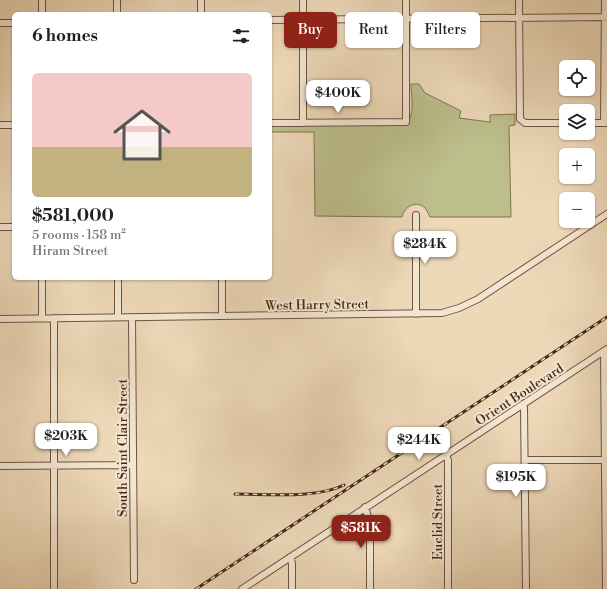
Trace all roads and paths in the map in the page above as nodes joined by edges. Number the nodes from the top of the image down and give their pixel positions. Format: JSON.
{"nodes":[{"id":1,"x":42,"y":0,"type":"edge"},
{"id":2,"x":117,"y":0,"type":"edge"},
{"id":3,"x":201,"y":0,"type":"edge"},
{"id":4,"x":303,"y":0,"type":"edge"},
{"id":5,"x":406,"y":0,"type":"edge"},
{"id":6,"x":518,"y":0,"type":"edge"},
{"id":7,"x":605,"y":0,"type":"edge"},
{"id":8,"x":42,"y":12,"type":"edge"},
{"id":9,"x":117,"y":12,"type":"edge"},
{"id":10,"x":201,"y":12,"type":"edge"},
{"id":11,"x":303,"y":12,"type":"edge"},
{"id":12,"x":606,"y":17,"type":"edge"},
{"id":13,"x":519,"y":18,"type":"junction"},
{"id":14,"x":406,"y":19,"type":"junction"},
{"id":15,"x":272,"y":20,"type":"edge"},
{"id":16,"x":284,"y":20,"type":"edge"},
{"id":17,"x":337,"y":20,"type":"edge"},
{"id":18,"x":0,"y":23,"type":"edge"},
{"id":19,"x":12,"y":23,"type":"edge"},
{"id":20,"x":303,"y":48,"type":"edge"},
{"id":21,"x":272,"y":123,"type":"edge"},
{"id":22,"x":303,"y":123,"type":"junction"},
{"id":23,"x":559,"y":123,"type":"edge"},
{"id":24,"x":595,"y":123,"type":"edge"},
{"id":25,"x":606,"y":123,"type":"edge"},
{"id":26,"x":0,"y":125,"type":"edge"},
{"id":27,"x":12,"y":125,"type":"edge"},
{"id":28,"x":607,"y":214,"type":"edge"},
{"id":29,"x":416,"y":215,"type":"dead end"},
{"id":30,"x":0,"y":227,"type":"edge"},
{"id":31,"x":12,"y":227,"type":"edge"},
{"id":32,"x":42,"y":280,"type":"edge"},
{"id":33,"x":118,"y":280,"type":"edge"},
{"id":34,"x":222,"y":280,"type":"edge"},
{"id":35,"x":416,"y":314,"type":"junction"},
{"id":36,"x":222,"y":316,"type":"junction"},
{"id":37,"x":118,"y":317,"type":"junction"},
{"id":38,"x":132,"y":317,"type":"junction"},
{"id":39,"x":42,"y":318,"type":"junction"},
{"id":40,"x":54,"y":318,"type":"junction"},
{"id":41,"x":0,"y":319,"type":"edge"},
{"id":42,"x":606,"y":350,"type":"edge"},
{"id":43,"x":523,"y":404,"type":"junction"},
{"id":44,"x":446,"y":455,"type":"junction"},
{"id":45,"x":525,"y":460,"type":"junction"},
{"id":46,"x":606,"y":460,"type":"edge"},
{"id":47,"x":133,"y":465,"type":"junction"},
{"id":48,"x":0,"y":466,"type":"edge"},
{"id":49,"x":53,"y":466,"type":"junction"},
{"id":50,"x":365,"y":508,"type":"junction"},
{"id":51,"x":290,"y":557,"type":"junction"},
{"id":52,"x":134,"y":580,"type":"dead end"},
{"id":53,"x":54,"y":589,"type":"edge"},
{"id":54,"x":242,"y":589,"type":"edge"},
{"id":55,"x":292,"y":589,"type":"edge"},
{"id":56,"x":370,"y":589,"type":"edge"},
{"id":57,"x":448,"y":589,"type":"edge"},
{"id":58,"x":526,"y":589,"type":"edge"},
{"id":59,"x":606,"y":589,"type":"edge"}],
"edges":[{"from":1,"to":8,"type":"street"},
{"from":2,"to":9,"type":"street"},
{"from":3,"to":10,"type":"street"},
{"from":4,"to":11,"type":"street"},
{"from":5,"to":14,"type":"street"},
{"from":6,"to":13,"type":"street"},
{"from":7,"to":12,"type":"street"},
{"from":12,"to":13,"type":"street"},
{"from":12,"to":25,"type":"street"},
{"from":13,"to":14,"type":"street"},
{"from":13,"to":23,"type":"street"},
{"from":14,"to":17,"type":"street"},
{"from":14,"to":22,"type":"street"},
{"from":15,"to":16,"type":"street"},
{"from":18,"to":19,"type":"street"},
{"from":20,"to":22,"type":"street"},
{"from":21,"to":22,"type":"street"},
{"from":24,"to":25,"type":"street"},
{"from":26,"to":27,"type":"street"},
{"from":28,"to":35,"type":"street","name":"West Harry Street"},
{"from":29,"to":35,"type":"street"},
{"from":30,"to":31,"type":"street"},
{"from":32,"to":39,"type":"street"},
{"from":33,"to":37,"type":"street"},
{"from":34,"to":36,"type":"street"},
{"from":35,"to":36,"type":"street","name":"West Harry Street"},
{"from":36,"to":38,"type":"street","name":"West Harry Street"},
{"from":37,"to":38,"type":"street","name":"West Harry Street"},
{"from":37,"to":40,"type":"street","name":"West Harry Street"},
{"from":38,"to":47,"type":"street","name":"South Saint Clair Street"},
{"from":39,"to":40,"type":"street","name":"West Harry Street"},
{"from":39,"to":41,"type":"street","name":"West Harry Street"},
{"from":40,"to":49,"type":"street"},
{"from":42,"to":43,"type":"street","name":"Orient Boulevard"},
{"from":42,"to":46,"type":"street"},
{"from":43,"to":44,"type":"street","name":"Orient Boulevard"},
{"from":43,"to":45,"type":"street"},
{"from":44,"to":50,"type":"street","name":"Orient Boulevard"},
{"from":44,"to":57,"type":"street","name":"Euclid Street"},
{"from":45,"to":46,"type":"street"},
{"from":45,"to":58,"type":"street"},
{"from":46,"to":59,"type":"street"},
{"from":47,"to":49,"type":"street"},
{"from":47,"to":52,"type":"street","name":"South Saint Clair Street"},
{"from":48,"to":49,"type":"street"},
{"from":49,"to":53,"type":"street"},
{"from":50,"to":51,"type":"street","name":"Orient Boulevard"},
{"from":50,"to":56,"type":"street"},
{"from":51,"to":54,"type":"street","name":"Orient Boulevard"},
{"from":51,"to":55,"type":"street"}]}
